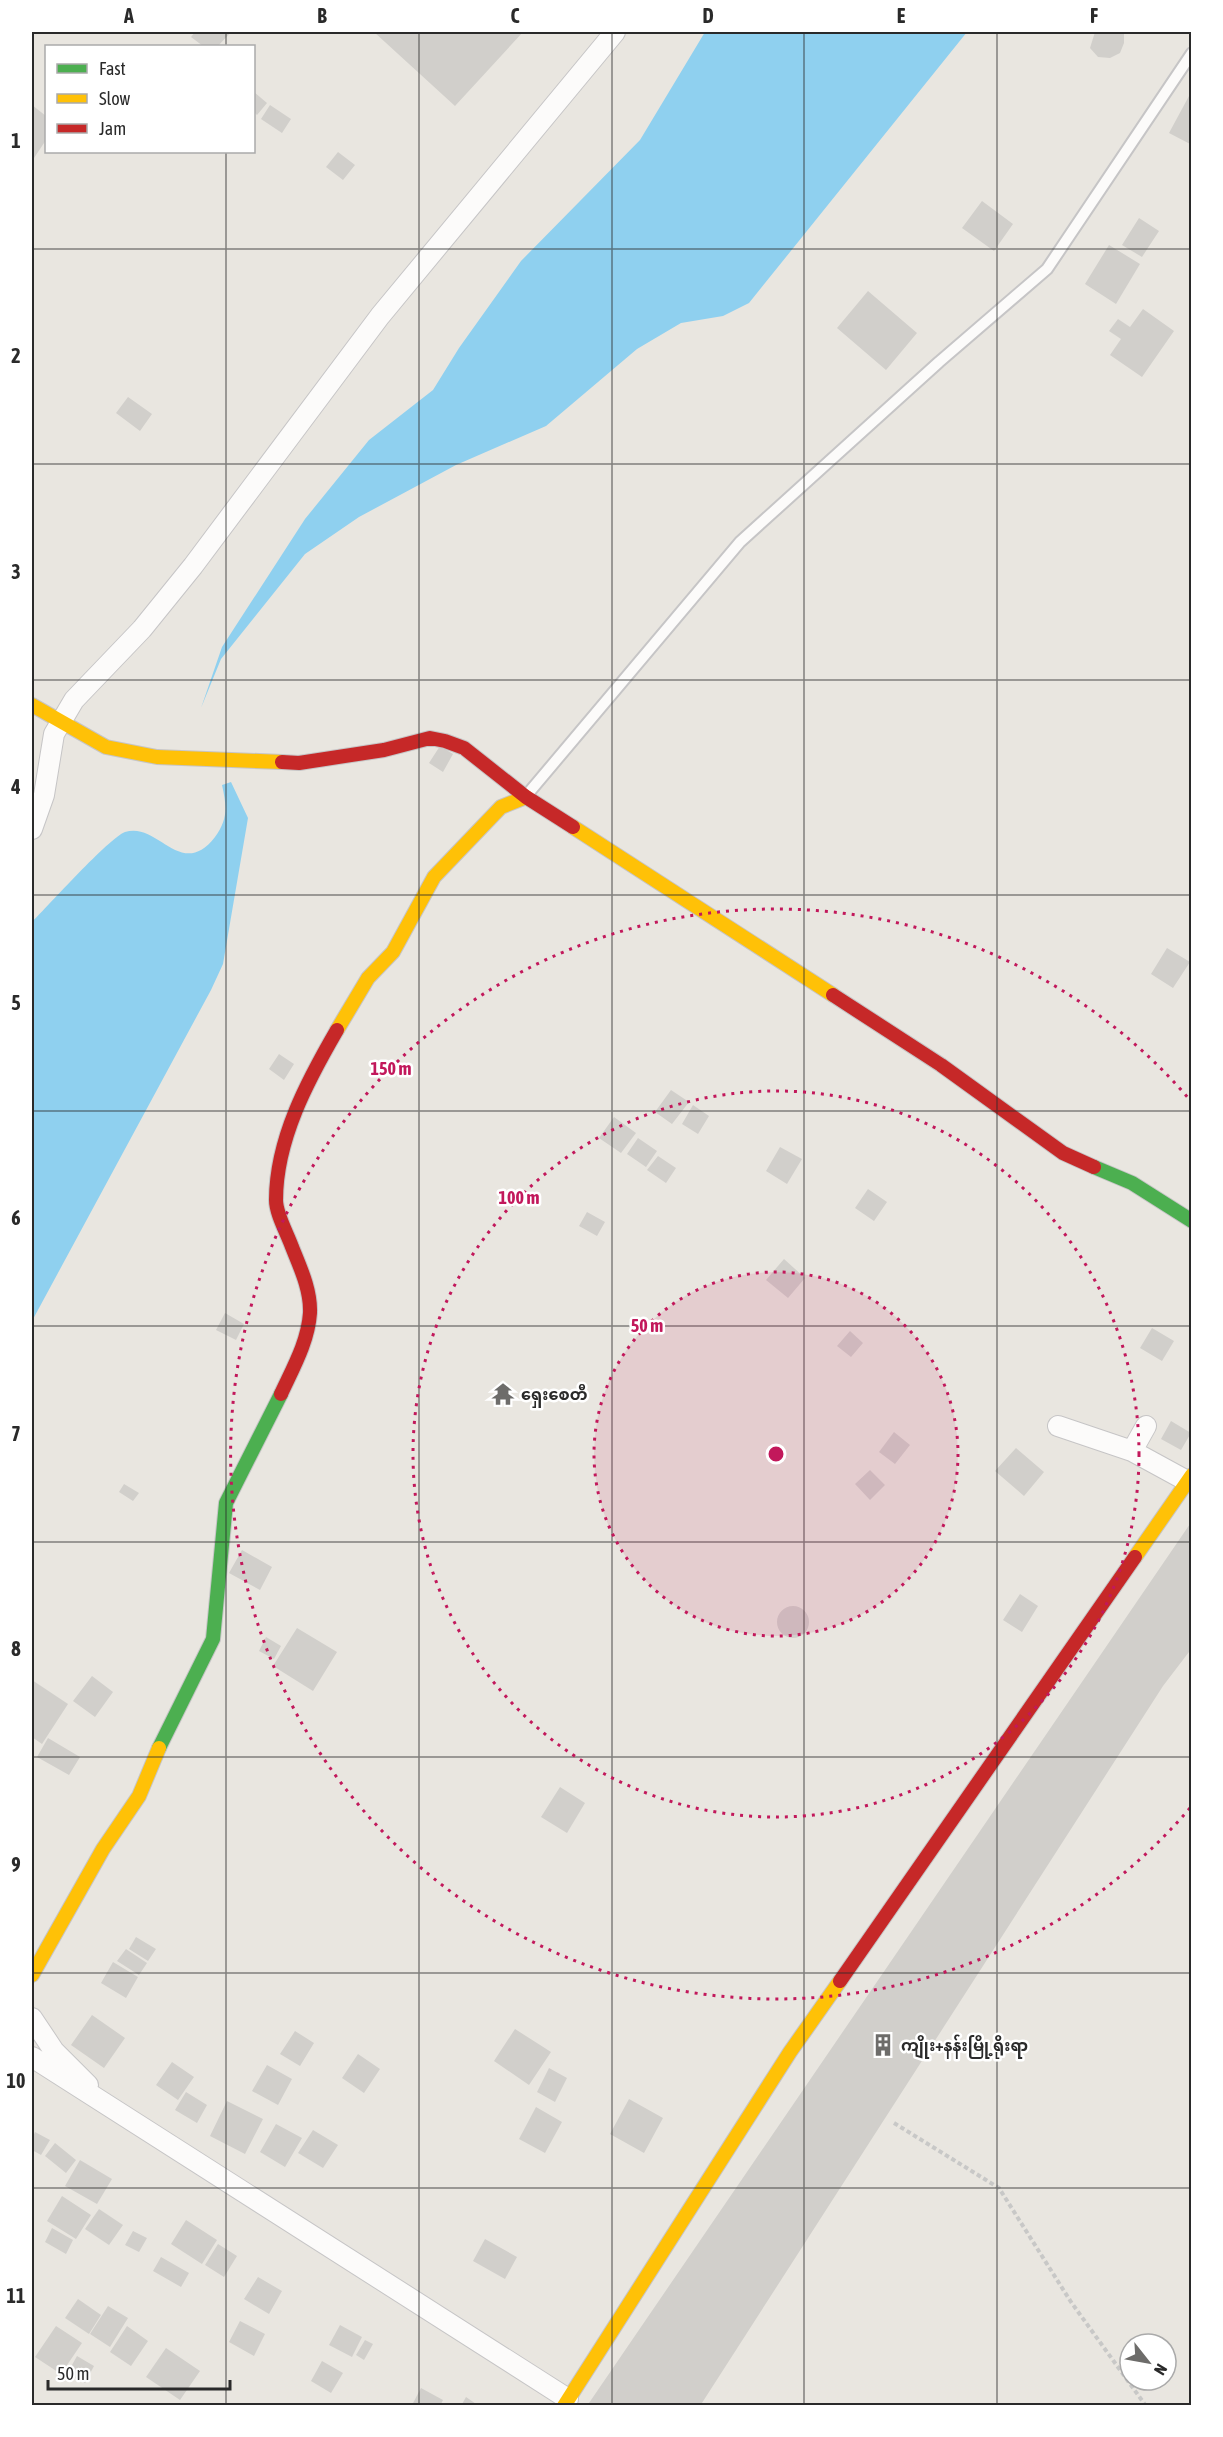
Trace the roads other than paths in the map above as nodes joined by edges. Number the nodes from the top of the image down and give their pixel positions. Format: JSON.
{"nodes":[{"id":1,"x":605,"y":35,"type":"edge"},
{"id":2,"x":1191,"y":53,"type":"edge"},
{"id":3,"x":32,"y":705,"type":"edge"},
{"id":4,"x":60,"y":722,"type":"junction"},
{"id":5,"x":526,"y":796,"type":"junction"},
{"id":6,"x":32,"y":829,"type":"edge"},
{"id":7,"x":1191,"y":1221,"type":"edge"},
{"id":8,"x":1058,"y":1426,"type":"dead end"},
{"id":9,"x":1146,"y":1426,"type":"dead end"},
{"id":10,"x":1132,"y":1451,"type":"junction"},
{"id":11,"x":1189,"y":1478,"type":"edge"},
{"id":12,"x":32,"y":1975,"type":"edge"},
{"id":13,"x":32,"y":2018,"type":"edge"},
{"id":14,"x":32,"y":2057,"type":"edge"},
{"id":15,"x":103,"y":2103,"type":"junction"},
{"id":16,"x":566,"y":2402,"type":"edge"}],
"edges":[{"from":1,"to":4,"type":"street"},
{"from":2,"to":5,"type":"lane"},
{"from":3,"to":4,"type":"street"},
{"from":4,"to":5,"type":"street"},
{"from":4,"to":6,"type":"street"},
{"from":5,"to":7,"type":"street"},
{"from":5,"to":12,"type":"street"},
{"from":8,"to":10,"type":"street"},
{"from":9,"to":10,"type":"street"},
{"from":10,"to":11,"type":"street"},
{"from":11,"to":16,"type":"street"},
{"from":13,"to":15,"type":"street"},
{"from":14,"to":15,"type":"street"},
{"from":15,"to":16,"type":"street"}]}
